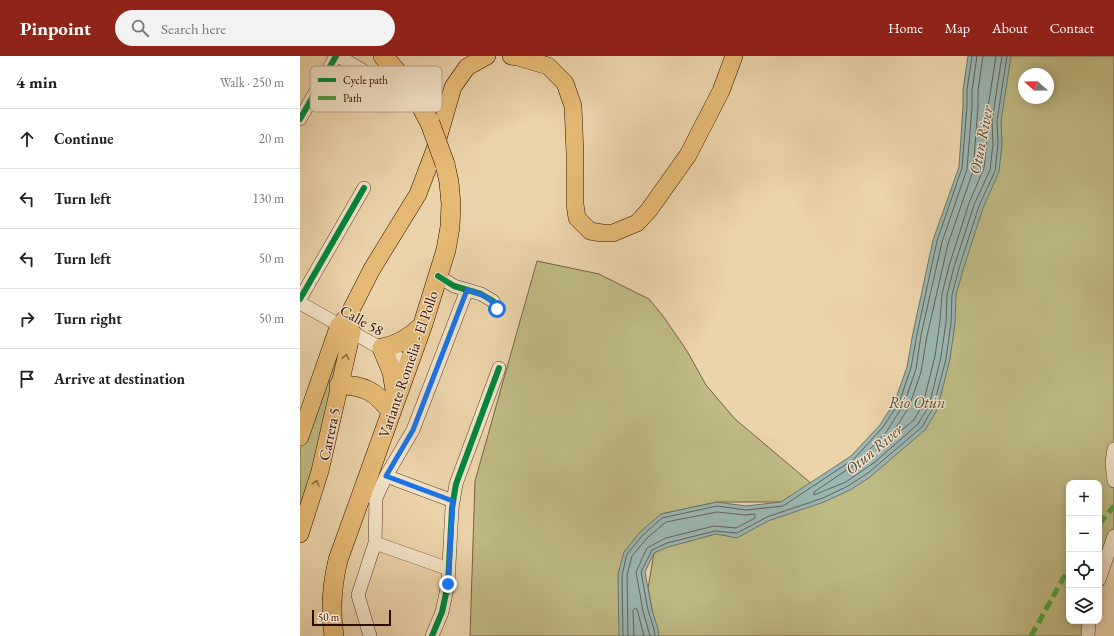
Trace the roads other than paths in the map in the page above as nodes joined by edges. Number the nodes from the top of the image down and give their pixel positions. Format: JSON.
{"nodes":[{"id":1,"x":337,"y":56,"type":"edge"},
{"id":2,"x":383,"y":56,"type":"edge"},
{"id":3,"x":487,"y":56,"type":"edge"},
{"id":4,"x":511,"y":56,"type":"edge"},
{"id":5,"x":734,"y":56,"type":"edge"},
{"id":6,"x":331,"y":66,"type":"edge"},
{"id":7,"x":355,"y":66,"type":"edge"},
{"id":8,"x":392,"y":66,"type":"edge"},
{"id":9,"x":310,"y":102,"type":"edge"},
{"id":10,"x":424,"y":112,"type":"edge"},
{"id":11,"x":300,"y":119,"type":"edge"},
{"id":12,"x":364,"y":188,"type":"dead end"},
{"id":13,"x":438,"y":276,"type":"junction"},
{"id":14,"x":467,"y":290,"type":"junction"},
{"id":15,"x":300,"y":299,"type":"edge"},
{"id":16,"x":300,"y":304,"type":"edge"},
{"id":17,"x":497,"y":309,"type":"dead end"},
{"id":18,"x":346,"y":324,"type":"junction"},
{"id":19,"x":423,"y":324,"type":"junction"},
{"id":20,"x":382,"y":348,"type":"junction"},
{"id":21,"x":409,"y":364,"type":"junction"},
{"id":22,"x":498,"y":368,"type":"dead end"},
{"id":23,"x":339,"y":385,"type":"junction"},
{"id":24,"x":394,"y":405,"type":"junction"},
{"id":25,"x":300,"y":437,"type":"edge"},
{"id":26,"x":1114,"y":449,"type":"edge"},
{"id":27,"x":386,"y":476,"type":"junction"},
{"id":28,"x":1114,"y":481,"type":"edge"},
{"id":29,"x":369,"y":496,"type":"junction"},
{"id":30,"x":453,"y":501,"type":"junction"},
{"id":31,"x":300,"y":534,"type":"edge"},
{"id":32,"x":1114,"y":536,"type":"edge"},
{"id":33,"x":375,"y":543,"type":"junction"},
{"id":34,"x":449,"y":569,"type":"junction"},
{"id":35,"x":1102,"y":571,"type":"edge"},
{"id":36,"x":1089,"y":624,"type":"edge"},
{"id":37,"x":334,"y":636,"type":"edge"},
{"id":38,"x":370,"y":636,"type":"edge"},
{"id":39,"x":432,"y":636,"type":"edge"},
{"id":40,"x":1088,"y":636,"type":"edge"}],
"edges":[{"from":1,"to":6,"type":"street"},
{"from":1,"to":7,"type":"street"},
{"from":2,"to":8,"type":"highway","name":"Variante Romelia - El Pollo","bridge":true},
{"from":3,"to":18,"type":"main road"},
{"from":4,"to":5,"type":"main road"},
{"from":9,"to":11,"type":"street"},
{"from":10,"to":13,"type":"highway","name":"Variante Romelia - El Pollo","bridge":true},
{"from":12,"to":15,"type":"street"},
{"from":13,"to":14,"type":"street"},
{"from":13,"to":19,"type":"highway","name":"Variante Romelia - El Pollo"},
{"from":14,"to":17,"type":"street"},
{"from":14,"to":27,"type":"street"},
{"from":16,"to":18,"type":"street","name":"Calle 58"},
{"from":18,"to":20,"type":"street","name":"Calle 58"},
{"from":23,"to":18,"type":"main road","name":"Carrera 5","one_way":true},
{"from":18,"to":25,"type":"main road","name":"Carrera 5"},
{"from":19,"to":20,"type":"highway"},
{"from":19,"to":21,"type":"highway","name":"Variante Romelia - El Pollo"},
{"from":20,"to":21,"type":"street","name":"Calle 58"},
{"from":20,"to":24,"type":"highway"},
{"from":21,"to":24,"type":"highway","name":"Variante Romelia - El Pollo"},
{"from":22,"to":30,"type":"street"},
{"from":23,"to":24,"type":"highway"},
{"from":31,"to":23,"type":"main road","name":"Carrera 5","one_way":true},
{"from":24,"to":29,"type":"highway","name":"Variante Romelia - El Pollo"},
{"from":26,"to":28,"type":"street"},
{"from":27,"to":29,"type":"street"},
{"from":27,"to":30,"type":"street"},
{"from":29,"to":33,"type":"street"},
{"from":29,"to":37,"type":"highway","name":"Variante Romelia - El Pollo"},
{"from":30,"to":34,"type":"street"},
{"from":32,"to":35,"type":"street"},
{"from":33,"to":34,"type":"street"},
{"from":33,"to":38,"type":"street"},
{"from":34,"to":39,"type":"street"},
{"from":36,"to":40,"type":"street"}]}
